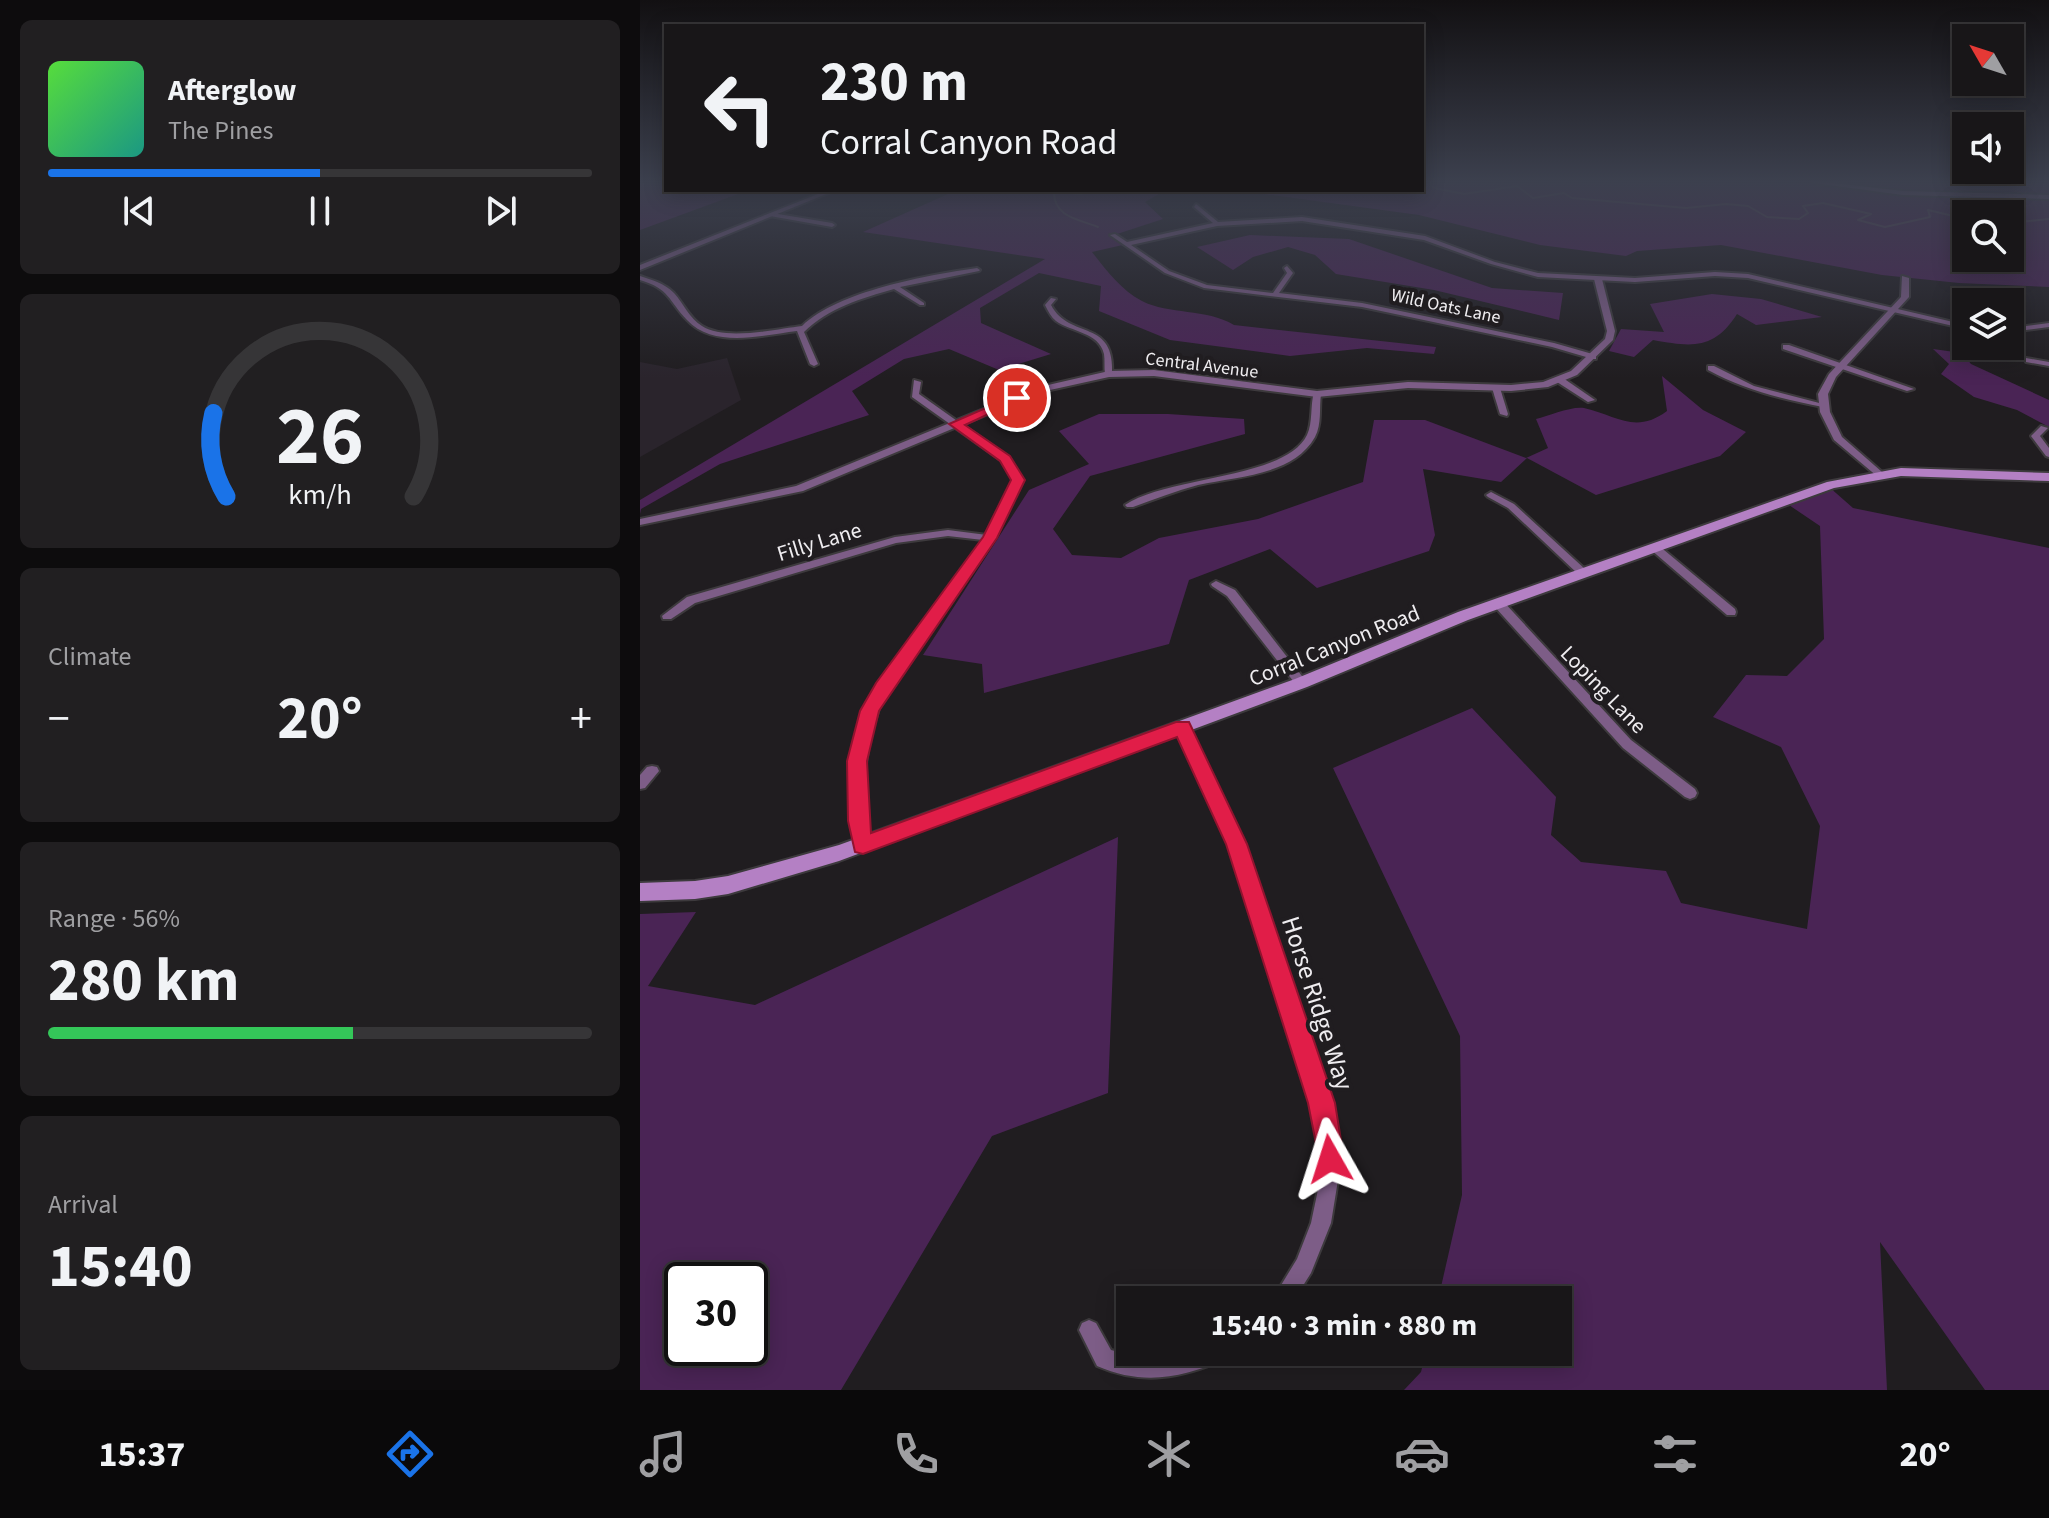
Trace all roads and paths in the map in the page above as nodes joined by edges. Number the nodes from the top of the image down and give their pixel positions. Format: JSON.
{"nodes":[{"id":1,"x":690,"y":248,"type":"edge"},
{"id":2,"x":1132,"y":248,"type":"edge"},
{"id":3,"x":1459,"y":248,"type":"edge"},
{"id":4,"x":640,"y":268,"type":"edge"},
{"id":5,"x":1287,"y":268,"type":"dead end"},
{"id":6,"x":977,"y":270,"type":"dead end"},
{"id":7,"x":640,"y":278,"type":"edge"},
{"id":8,"x":1905,"y":278,"type":"dead end"},
{"id":9,"x":1598,"y":279,"type":"junction"},
{"id":10,"x":897,"y":288,"type":"junction"},
{"id":11,"x":1274,"y":296,"type":"junction"},
{"id":12,"x":1053,"y":299,"type":"dead end"},
{"id":13,"x":922,"y":304,"type":"dead end"},
{"id":14,"x":1893,"y":311,"type":"junction"},
{"id":15,"x":1952,"y":324,"type":"edge"},
{"id":16,"x":803,"y":328,"type":"junction"},
{"id":17,"x":2046,"y":328,"type":"edge"},
{"id":18,"x":2024,"y":329,"type":"edge"},
{"id":19,"x":1786,"y":347,"type":"dead end"},
{"id":20,"x":1593,"y":357,"type":"junction"},
{"id":21,"x":2029,"y":360,"type":"dead end"},
{"id":22,"x":814,"y":364,"type":"dead end"},
{"id":23,"x":2049,"y":364,"type":"edge"},
{"id":24,"x":1842,"y":366,"type":"junction"},
{"id":25,"x":1711,"y":368,"type":"dead end"},
{"id":26,"x":1109,"y":374,"type":"junction"},
{"id":27,"x":1560,"y":380,"type":"junction"},
{"id":28,"x":917,"y":382,"type":"dead end"},
{"id":29,"x":1496,"y":388,"type":"junction"},
{"id":30,"x":1910,"y":389,"type":"dead end"},
{"id":31,"x":1317,"y":394,"type":"junction"},
{"id":32,"x":1591,"y":400,"type":"dead end"},
{"id":33,"x":1823,"y":405,"type":"junction"},
{"id":34,"x":1504,"y":414,"type":"dead end"},
{"id":35,"x":956,"y":424,"type":"junction"},
{"id":36,"x":2044,"y":428,"type":"dead end"},
{"id":37,"x":2049,"y":454,"type":"edge"},
{"id":38,"x":1878,"y":474,"type":"junction"},
{"id":39,"x":2049,"y":477,"type":"edge"},
{"id":40,"x":1491,"y":495,"type":"dead end"},
{"id":41,"x":1130,"y":505,"type":"dead end"},
{"id":42,"x":640,"y":522,"type":"edge"},
{"id":43,"x":990,"y":538,"type":"junction"},
{"id":44,"x":1654,"y":547,"type":"junction"},
{"id":45,"x":1582,"y":572,"type":"junction"},
{"id":46,"x":1216,"y":584,"type":"dead end"},
{"id":47,"x":1498,"y":603,"type":"junction"},
{"id":48,"x":1731,"y":612,"type":"dead end"},
{"id":49,"x":667,"y":616,"type":"dead end"},
{"id":50,"x":1301,"y":683,"type":"junction"},
{"id":51,"x":1182,"y":727,"type":"junction"},
{"id":52,"x":652,"y":771,"type":"dead end"},
{"id":53,"x":640,"y":784,"type":"edge"},
{"id":54,"x":1690,"y":793,"type":"dead end"},
{"id":55,"x":863,"y":845,"type":"junction"},
{"id":56,"x":640,"y":892,"type":"edge"},
{"id":57,"x":1291,"y":1286,"type":"edge"},
{"id":58,"x":1089,"y":1330,"type":"dead end"},
{"id":59,"x":1116,"y":1362,"type":"edge"},
{"id":60,"x":1129,"y":1366,"type":"edge"},
{"id":61,"x":1179,"y":1366,"type":"edge"}],
"edges":[{"from":1,"to":4,"type":"street"},
{"from":2,"to":11,"type":"street","name":"Wild Oats Lane"},
{"from":3,"to":9,"type":"street"},
{"from":5,"to":11,"type":"street"},
{"from":6,"to":10,"type":"street"},
{"from":7,"to":16,"type":"street"},
{"from":8,"to":14,"type":"street"},
{"from":9,"to":14,"type":"street"},
{"from":9,"to":20,"type":"street"},
{"from":10,"to":13,"type":"street"},
{"from":10,"to":16,"type":"street"},
{"from":11,"to":20,"type":"street","name":"Wild Oats Lane"},
{"from":12,"to":26,"type":"street"},
{"from":14,"to":15,"type":"street"},
{"from":14,"to":24,"type":"street"},
{"from":16,"to":22,"type":"street"},
{"from":17,"to":18,"type":"street"},
{"from":19,"to":24,"type":"street"},
{"from":20,"to":27,"type":"street","name":"Central Avenue"},
{"from":21,"to":23,"type":"street"},
{"from":24,"to":30,"type":"street"},
{"from":24,"to":33,"type":"street"},
{"from":25,"to":33,"type":"street"},
{"from":26,"to":31,"type":"street","name":"Central Avenue"},
{"from":26,"to":35,"type":"street","name":"Central Avenue"},
{"from":27,"to":29,"type":"street","name":"Central Avenue"},
{"from":27,"to":32,"type":"street"},
{"from":28,"to":35,"type":"street"},
{"from":29,"to":31,"type":"street","name":"Central Avenue"},
{"from":29,"to":34,"type":"street"},
{"from":31,"to":41,"type":"street"},
{"from":33,"to":38,"type":"street"},
{"from":35,"to":42,"type":"street","name":"Central Avenue"},
{"from":35,"to":43,"type":"street"},
{"from":36,"to":37,"type":"street"},
{"from":38,"to":39,"type":"main road","name":"Corral Canyon Road"},
{"from":38,"to":44,"type":"main road","name":"Corral Canyon Road"},
{"from":40,"to":45,"type":"street"},
{"from":43,"to":49,"type":"street","name":"Filly Lane"},
{"from":43,"to":55,"type":"street"},
{"from":44,"to":45,"type":"main road","name":"Corral Canyon Road"},
{"from":44,"to":48,"type":"street"},
{"from":45,"to":47,"type":"main road","name":"Corral Canyon Road"},
{"from":46,"to":50,"type":"street"},
{"from":47,"to":50,"type":"main road","name":"Corral Canyon Road"},
{"from":47,"to":54,"type":"street","name":"Loping Lane"},
{"from":50,"to":51,"type":"main road","name":"Corral Canyon Road"},
{"from":51,"to":55,"type":"main road","name":"Corral Canyon Road"},
{"from":51,"to":57,"type":"street","name":"Horse Ridge Way"},
{"from":52,"to":53,"type":"street"},
{"from":55,"to":56,"type":"main road","name":"Corral Canyon Road"},
{"from":58,"to":59,"type":"street"},
{"from":60,"to":61,"type":"street"}]}
